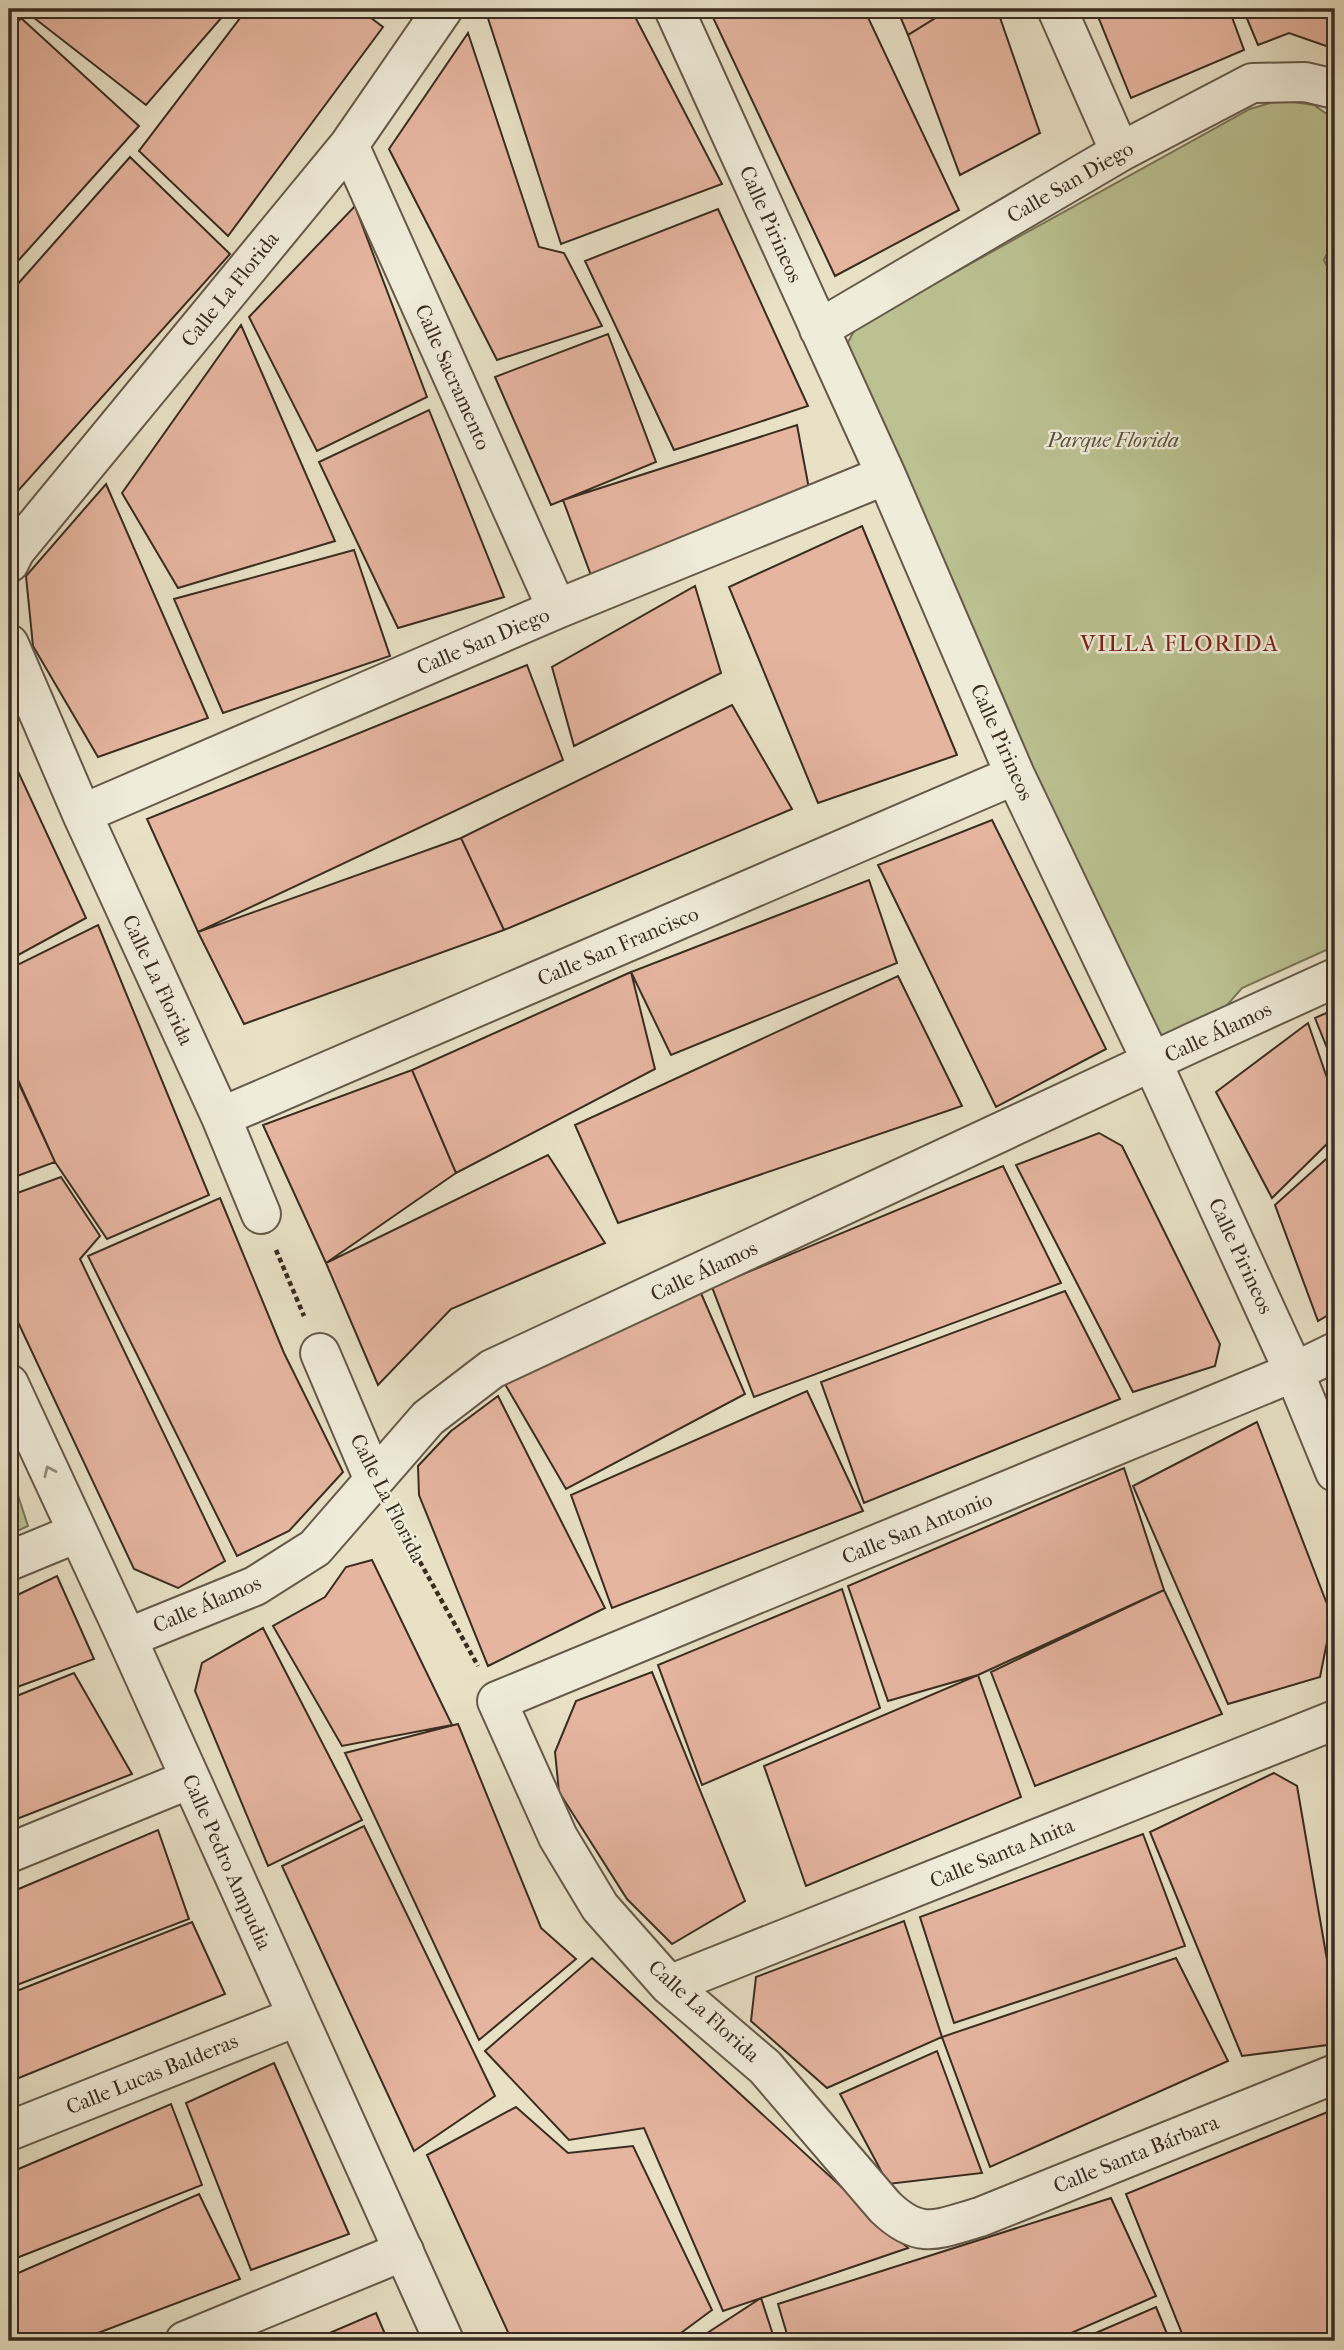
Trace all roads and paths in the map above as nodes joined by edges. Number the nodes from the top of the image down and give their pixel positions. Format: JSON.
{"nodes":[{"id":1,"x":443,"y":9,"type":"edge"},
{"id":2,"x":674,"y":9,"type":"edge"},
{"id":3,"x":1057,"y":9,"type":"edge"},
{"id":4,"x":1335,"y":89,"type":"edge"},
{"id":5,"x":349,"y":145,"type":"junction"},
{"id":6,"x":1120,"y":152,"type":"junction"},
{"id":7,"x":819,"y":329,"type":"junction"},
{"id":8,"x":886,"y":475,"type":"junction"},
{"id":9,"x":9,"y":563,"type":"edge"},
{"id":10,"x":557,"y":609,"type":"junction"},
{"id":11,"x":9,"y":644,"type":"edge"},
{"id":12,"x":1015,"y":775,"type":"junction"},
{"id":13,"x":82,"y":814,"type":"junction"},
{"id":14,"x":1335,"y":978,"type":"edge"},
{"id":15,"x":1152,"y":1062,"type":"junction"},
{"id":16,"x":221,"y":1117,"type":"junction"},
{"id":17,"x":261,"y":1214,"type":"joint"},
{"id":18,"x":1335,"y":1352,"type":"edge"},
{"id":19,"x":320,"y":1353,"type":"joint"},
{"id":20,"x":1294,"y":1372,"type":"junction"},
{"id":21,"x":9,"y":1384,"type":"edge"},
{"id":22,"x":1335,"y":1472,"type":"edge"},
{"id":23,"x":374,"y":1480,"type":"junction"},
{"id":24,"x":77,"y":1533,"type":"junction"},
{"id":25,"x":9,"y":1561,"type":"edge"},
{"id":26,"x":127,"y":1639,"type":"junction"},
{"id":27,"x":497,"y":1701,"type":"junction"},
{"id":28,"x":1335,"y":1720,"type":"edge"},
{"id":29,"x":190,"y":1779,"type":"junction"},
{"id":30,"x":9,"y":1853,"type":"edge"},
{"id":31,"x":669,"y":1985,"type":"junction"},
{"id":32,"x":296,"y":2017,"type":"junction"},
{"id":33,"x":1335,"y":2074,"type":"edge"},
{"id":34,"x":9,"y":2131,"type":"edge"},
{"id":35,"x":936,"y":2229,"type":"joint"},
{"id":36,"x":404,"y":2251,"type":"junction"},
{"id":37,"x":185,"y":2341,"type":"edge"},
{"id":38,"x":444,"y":2341,"type":"edge"}],
"edges":[{"from":1,"to":5,"type":"street","name":"Calle La Florida"},
{"from":2,"to":7,"type":"street","name":"Calle Pirineos"},
{"from":3,"to":6,"type":"street"},
{"from":4,"to":6,"type":"street","name":"Calle San Diego"},
{"from":5,"to":9,"type":"street","name":"Calle La Florida"},
{"from":5,"to":10,"type":"street","name":"Calle Sacramento"},
{"from":6,"to":7,"type":"street","name":"Calle San Diego"},
{"from":7,"to":8,"type":"street","name":"Calle Pirineos"},
{"from":8,"to":10,"type":"street","name":"Calle San Diego"},
{"from":8,"to":12,"type":"street","name":"Calle Pirineos"},
{"from":10,"to":13,"type":"street","name":"Calle San Diego"},
{"from":11,"to":13,"type":"street","name":"Calle La Florida"},
{"from":12,"to":15,"type":"street","name":"Calle Pirineos"},
{"from":12,"to":16,"type":"street","name":"Calle San Francisco"},
{"from":13,"to":16,"type":"street","name":"Calle La Florida"},
{"from":14,"to":15,"type":"street","name":"Calle Álamos"},
{"from":15,"to":20,"type":"street","name":"Calle Pirineos"},
{"from":15,"to":23,"type":"street","name":"Calle Álamos"},
{"from":16,"to":17,"type":"street","name":"Calle La Florida"},
{"from":17,"to":19,"type":"path"},
{"from":18,"to":20,"type":"street","name":"Calle San Antonio"},
{"from":19,"to":23,"type":"street","name":"Calle La Florida"},
{"from":20,"to":22,"type":"street","name":"Calle Pirineos"},
{"from":20,"to":27,"type":"street","name":"Calle San Antonio"},
{"from":24,"to":21,"type":"street","name":"Calle Pedro Ampudia","one_way":true},
{"from":23,"to":26,"type":"street","name":"Calle Álamos"},
{"from":23,"to":27,"type":"path","name":"Calle La Florida"},
{"from":24,"to":25,"type":"street"},
{"from":24,"to":26,"type":"street","name":"Calle Pedro Ampudia"},
{"from":26,"to":29,"type":"street","name":"Calle Pedro Ampudia"},
{"from":27,"to":31,"type":"street","name":"Calle La Florida"},
{"from":28,"to":31,"type":"street","name":"Calle Santa Anita"},
{"from":29,"to":30,"type":"street"},
{"from":29,"to":32,"type":"street","name":"Calle Pedro Ampudia"},
{"from":31,"to":35,"type":"street","name":"Calle La Florida"},
{"from":32,"to":34,"type":"street","name":"Calle Lucas Balderas"},
{"from":32,"to":36,"type":"street","name":"Calle Pedro Ampudia"},
{"from":33,"to":35,"type":"street","name":"Calle Santa Bárbara"},
{"from":36,"to":37,"type":"street"},
{"from":36,"to":38,"type":"street","name":"Calle Pedro Ampudia"}]}
